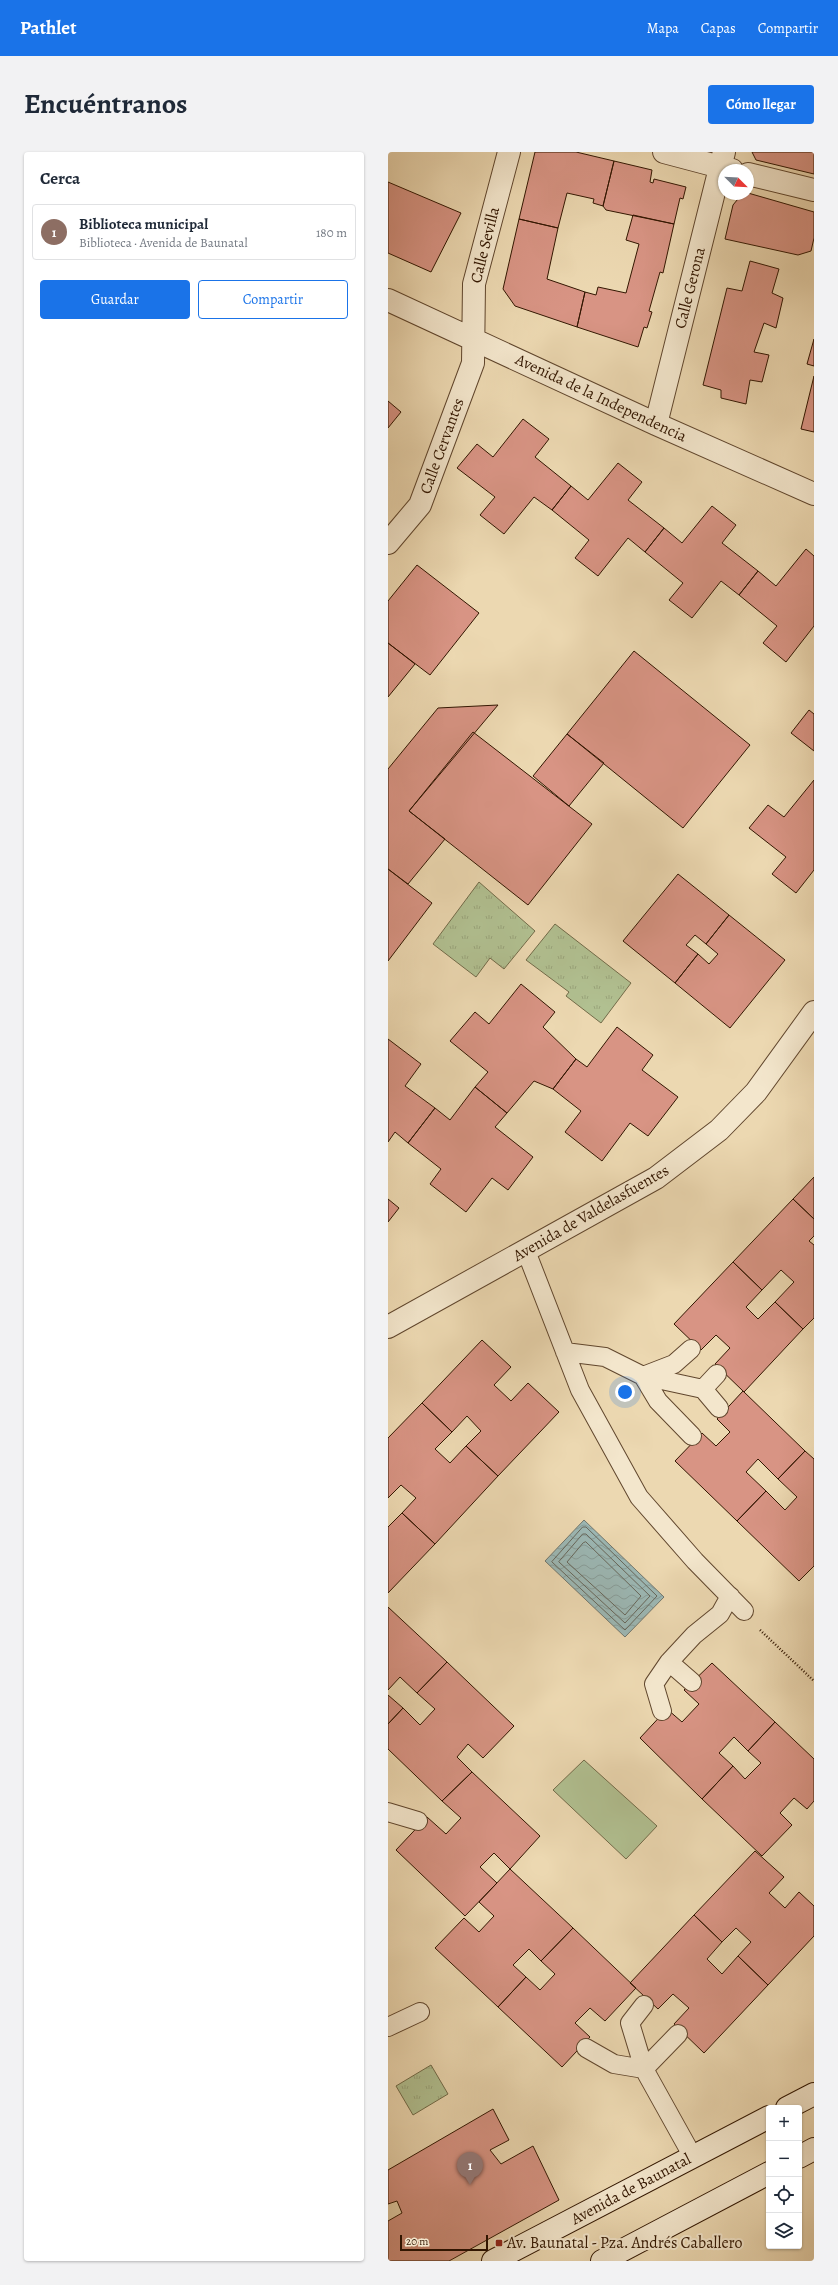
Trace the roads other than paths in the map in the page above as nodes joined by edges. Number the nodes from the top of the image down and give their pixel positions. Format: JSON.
{"nodes":[{"id":1,"x":509,"y":152,"type":"edge"},
{"id":2,"x":664,"y":152,"type":"edge"},
{"id":3,"x":725,"y":163,"type":"edge"},
{"id":4,"x":754,"y":175,"type":"edge"},
{"id":5,"x":814,"y":190,"type":"edge"},
{"id":6,"x":388,"y":300,"type":"edge"},
{"id":7,"x":474,"y":339,"type":"junction"},
{"id":8,"x":656,"y":424,"type":"junction"},
{"id":9,"x":814,"y":494,"type":"edge"},
{"id":10,"x":388,"y":544,"type":"edge"},
{"id":11,"x":814,"y":1012,"type":"edge"},
{"id":12,"x":526,"y":1251,"type":"junction"},
{"id":13,"x":388,"y":1327,"type":"edge"},
{"id":14,"x":691,"y":1349,"type":"dead end"},
{"id":15,"x":565,"y":1352,"type":"junction"},
{"id":16,"x":717,"y":1374,"type":"dead end"},
{"id":17,"x":643,"y":1376,"type":"junction"},
{"id":18,"x":703,"y":1389,"type":"junction"},
{"id":19,"x":719,"y":1408,"type":"dead end"},
{"id":20,"x":692,"y":1436,"type":"dead end"},
{"id":21,"x":730,"y":1596,"type":"junction"},
{"id":22,"x":744,"y":1611,"type":"road end"},
{"id":23,"x":669,"y":1662,"type":"junction"},
{"id":24,"x":692,"y":1682,"type":"dead end"},
{"id":25,"x":662,"y":1711,"type":"dead end"},
{"id":26,"x":388,"y":1812,"type":"edge"},
{"id":27,"x":418,"y":1821,"type":"dead end"},
{"id":28,"x":644,"y":2005,"type":"dead end"},
{"id":29,"x":420,"y":2012,"type":"dead end"},
{"id":30,"x":388,"y":2027,"type":"edge"},
{"id":31,"x":678,"y":2034,"type":"dead end"},
{"id":32,"x":586,"y":2048,"type":"dead end"},
{"id":33,"x":644,"y":2069,"type":"junction"},
{"id":34,"x":814,"y":2094,"type":"edge"},
{"id":35,"x":793,"y":2105,"type":"edge"},
{"id":36,"x":766,"y":2119,"type":"edge"},
{"id":37,"x":814,"y":2149,"type":"edge"},
{"id":38,"x":802,"y":2155,"type":"edge"},
{"id":39,"x":693,"y":2157,"type":"junction"},
{"id":40,"x":766,"y":2175,"type":"edge"},
{"id":41,"x":493,"y":2261,"type":"edge"},
{"id":42,"x":602,"y":2261,"type":"edge"}],
"edges":[{"from":1,"to":7,"type":"street","name":"Calle Sevilla"},
{"from":2,"to":3,"type":"street"},
{"from":3,"to":8,"type":"street","name":"Calle Gerona"},
{"from":4,"to":5,"type":"street"},
{"from":6,"to":7,"type":"street","name":"Avenida de la Independencia"},
{"from":7,"to":8,"type":"street","name":"Avenida de la Independencia"},
{"from":7,"to":10,"type":"street","name":"Calle Cervantes"},
{"from":8,"to":9,"type":"street","name":"Avenida de la Independencia"},
{"from":11,"to":12,"type":"street","name":"Avenida de Valdelasfuentes"},
{"from":12,"to":13,"type":"street","name":"Avenida de Valdelasfuentes"},
{"from":12,"to":15,"type":"lane"},
{"from":14,"to":17,"type":"lane"},
{"from":15,"to":17,"type":"lane"},
{"from":15,"to":21,"type":"lane"},
{"from":16,"to":18,"type":"lane"},
{"from":17,"to":18,"type":"lane"},
{"from":17,"to":20,"type":"lane"},
{"from":18,"to":19,"type":"lane"},
{"from":21,"to":22,"type":"lane"},
{"from":21,"to":23,"type":"lane"},
{"from":23,"to":24,"type":"lane"},
{"from":23,"to":25,"type":"lane"},
{"from":26,"to":27,"type":"lane"},
{"from":28,"to":33,"type":"lane"},
{"from":29,"to":30,"type":"lane"},
{"from":31,"to":33,"type":"lane"},
{"from":32,"to":33,"type":"lane"},
{"from":33,"to":39,"type":"lane"},
{"from":34,"to":35,"type":"street"},
{"from":36,"to":39,"type":"street","name":"Avenida de Baunatal"},
{"from":37,"to":38,"type":"street"},
{"from":39,"to":41,"type":"street","name":"Avenida de Baunatal"},
{"from":40,"to":42,"type":"street"}]}
